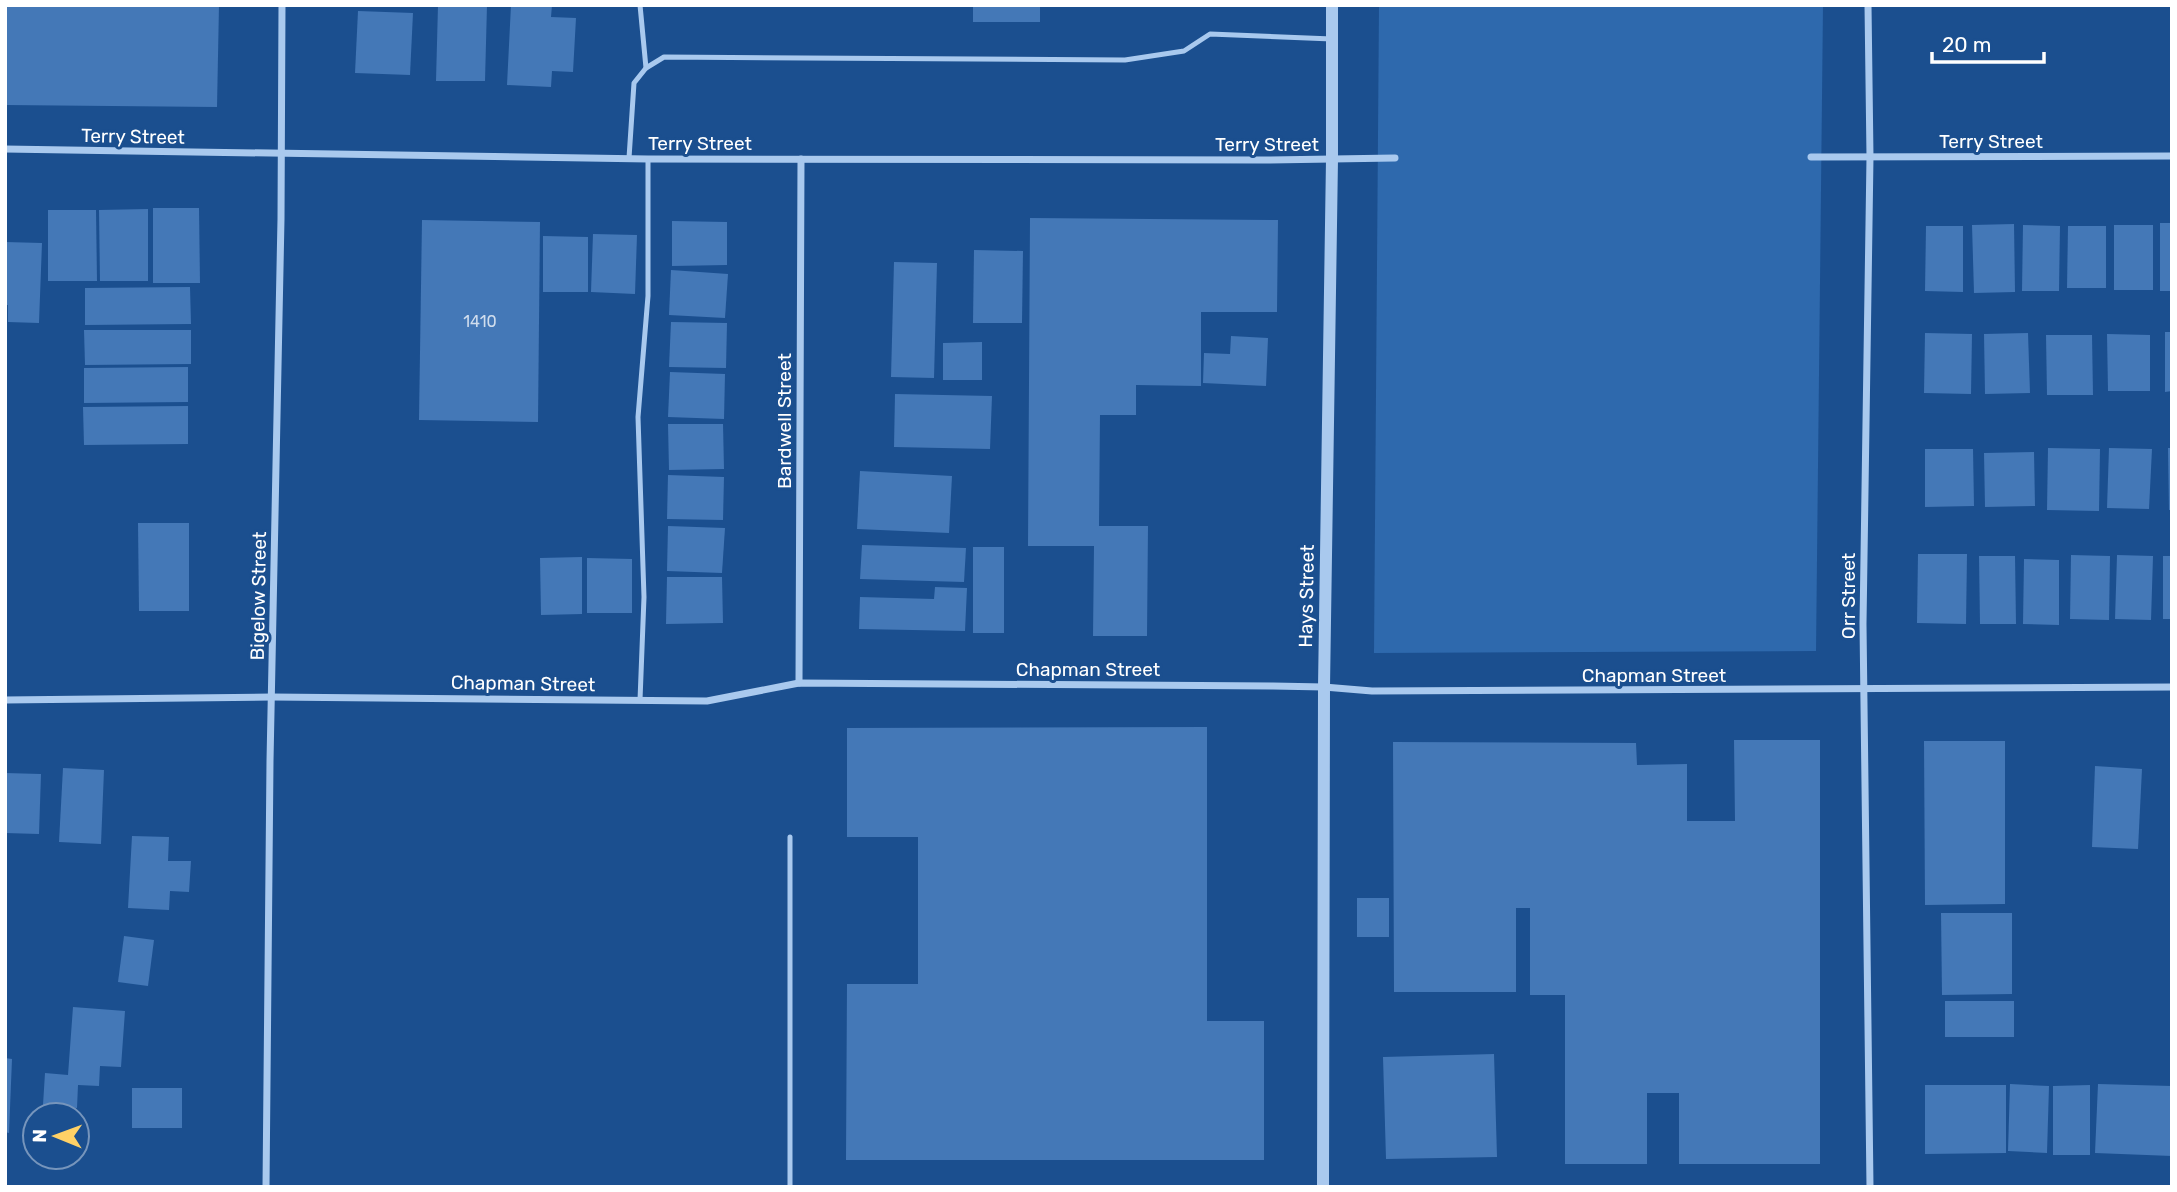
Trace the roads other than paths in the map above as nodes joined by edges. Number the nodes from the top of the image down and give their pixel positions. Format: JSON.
{"nodes":[{"id":1,"x":282,"y":5,"type":"edge"},
{"id":2,"x":640,"y":5,"type":"edge"},
{"id":3,"x":1332,"y":5,"type":"edge"},
{"id":4,"x":1868,"y":5,"type":"edge"},
{"id":5,"x":1332,"y":40,"type":"junction"},
{"id":6,"x":646,"y":68,"type":"junction"},
{"id":7,"x":5,"y":149,"type":"edge"},
{"id":8,"x":281,"y":155,"type":"junction"},
{"id":9,"x":2172,"y":156,"type":"edge"},
{"id":10,"x":1870,"y":157,"type":"junction"},
{"id":11,"x":629,"y":158,"type":"junction"},
{"id":12,"x":1395,"y":158,"type":"dead end"},
{"id":13,"x":1811,"y":158,"type":"dead end"},
{"id":14,"x":648,"y":159,"type":"junction"},
{"id":15,"x":801,"y":159,"type":"junction"},
{"id":16,"x":1332,"y":159,"type":"junction"},
{"id":17,"x":799,"y":683,"type":"junction"},
{"id":18,"x":1324,"y":687,"type":"junction"},
{"id":19,"x":2172,"y":687,"type":"edge"},
{"id":20,"x":1863,"y":689,"type":"junction"},
{"id":21,"x":272,"y":696,"type":"junction"},
{"id":22,"x":5,"y":700,"type":"edge"},
{"id":23,"x":640,"y":700,"type":"junction"},
{"id":24,"x":790,"y":837,"type":"dead end"},
{"id":25,"x":266,"y":1187,"type":"edge"},
{"id":26,"x":790,"y":1187,"type":"edge"},
{"id":27,"x":1323,"y":1187,"type":"edge"},
{"id":28,"x":1870,"y":1187,"type":"edge"}],
"edges":[{"from":1,"to":8,"type":"street","name":"Bigelow Street"},
{"from":2,"to":6,"type":"lane"},
{"from":3,"to":5,"type":"street","name":"Hays Street"},
{"from":4,"to":10,"type":"street","name":"Orr Street"},
{"from":5,"to":6,"type":"lane"},
{"from":5,"to":16,"type":"street","name":"Hays Street"},
{"from":6,"to":11,"type":"lane"},
{"from":7,"to":8,"type":"street","name":"Terry Street"},
{"from":8,"to":11,"type":"street","name":"Terry Street"},
{"from":8,"to":21,"type":"street","name":"Bigelow Street"},
{"from":9,"to":10,"type":"street","name":"Terry Street"},
{"from":10,"to":13,"type":"street","name":"Terry Street"},
{"from":10,"to":20,"type":"street","name":"Orr Street"},
{"from":11,"to":14,"type":"street","name":"Terry Street"},
{"from":12,"to":16,"type":"street","name":"Terry Street"},
{"from":14,"to":15,"type":"street","name":"Terry Street"},
{"from":14,"to":23,"type":"lane"},
{"from":15,"to":16,"type":"street","name":"Terry Street"},
{"from":15,"to":17,"type":"street","name":"Bardwell Street"},
{"from":16,"to":18,"type":"street","name":"Hays Street"},
{"from":17,"to":18,"type":"street","name":"Chapman Street"},
{"from":17,"to":23,"type":"street","name":"Chapman Street"},
{"from":18,"to":20,"type":"street","name":"Chapman Street"},
{"from":18,"to":27,"type":"street","name":"Hays Street"},
{"from":19,"to":20,"type":"street","name":"Chapman Street"},
{"from":20,"to":28,"type":"street","name":"Orr Street"},
{"from":21,"to":22,"type":"street","name":"Chapman Street"},
{"from":21,"to":23,"type":"street","name":"Chapman Street"},
{"from":21,"to":25,"type":"street","name":"Bigelow Street"},
{"from":24,"to":26,"type":"lane"}]}
